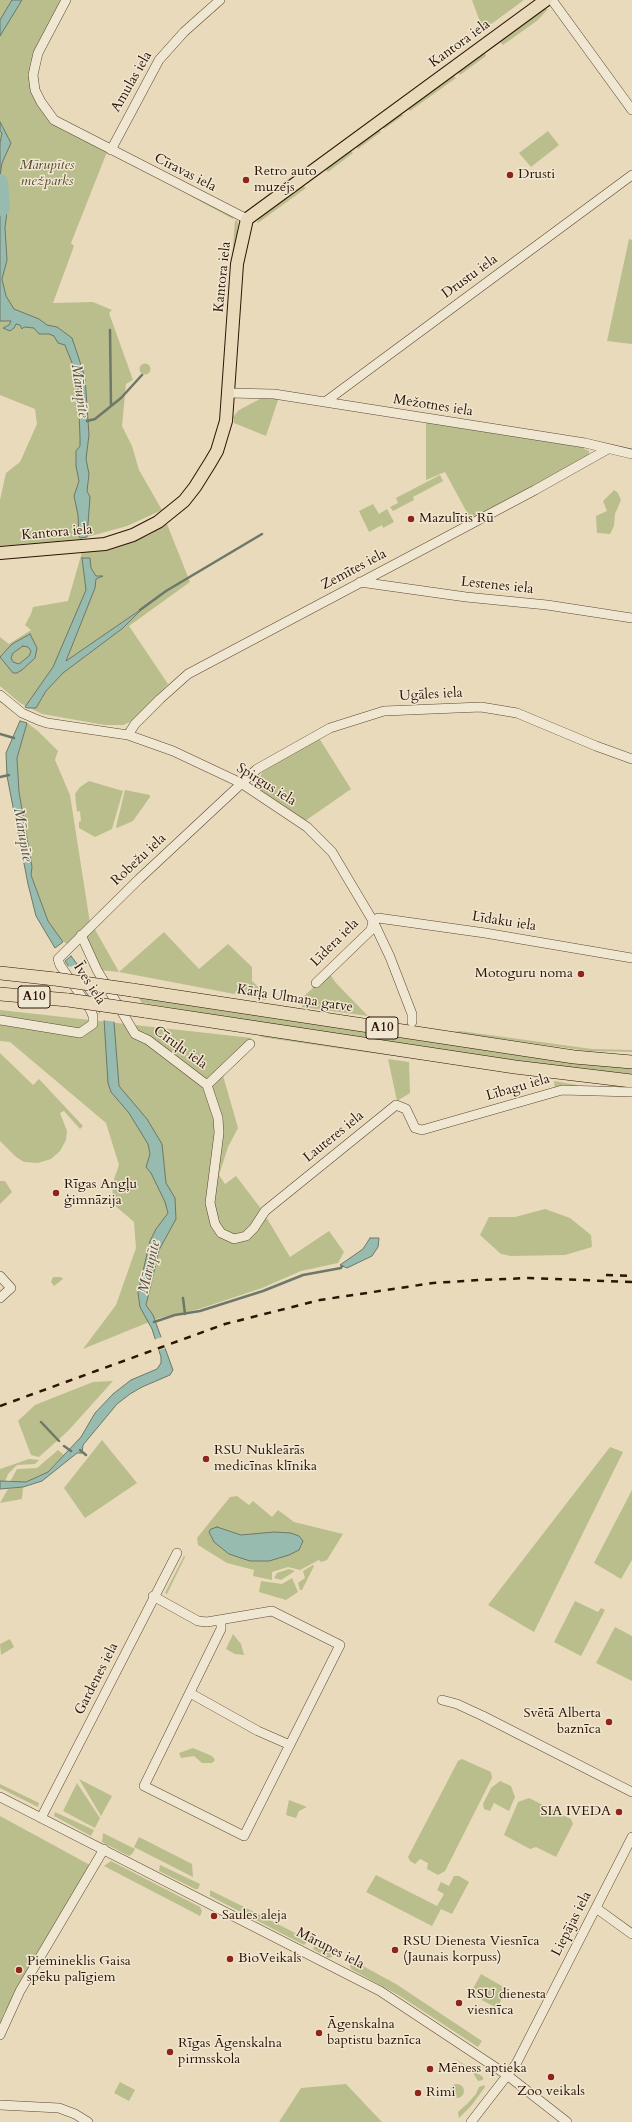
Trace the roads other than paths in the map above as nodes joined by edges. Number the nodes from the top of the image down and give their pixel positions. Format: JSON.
{"nodes":[{"id":1,"x":66,"y":0,"type":"edge"},
{"id":2,"x":220,"y":0,"type":"edge"},
{"id":3,"x":546,"y":0,"type":"edge"},
{"id":4,"x":632,"y":110,"type":"edge"},
{"id":5,"x":111,"y":150,"type":"junction"},
{"id":6,"x":632,"y":175,"type":"edge"},
{"id":7,"x":247,"y":219,"type":"junction"},
{"id":8,"x":229,"y":393,"type":"junction"},
{"id":9,"x":325,"y":402,"type":"junction"},
{"id":10,"x":608,"y":449,"type":"junction"},
{"id":11,"x":632,"y":454,"type":"edge"},
{"id":12,"x":0,"y":553,"type":"edge"},
{"id":13,"x":360,"y":582,"type":"junction"},
{"id":14,"x":632,"y":618,"type":"edge"},
{"id":15,"x":0,"y":695,"type":"edge"},
{"id":16,"x":128,"y":734,"type":"junction"},
{"id":17,"x":632,"y":759,"type":"edge"},
{"id":18,"x":241,"y":783,"type":"junction"},
{"id":19,"x":373,"y":921,"type":"junction"},
{"id":20,"x":81,"y":935,"type":"junction"},
{"id":21,"x":632,"y":958,"type":"edge"},
{"id":22,"x":58,"y":959,"type":"joint"},
{"id":23,"x":0,"y":973,"type":"edge"},
{"id":24,"x":316,"y":983,"type":"dead end"},
{"id":25,"x":0,"y":994,"type":"edge"},
{"id":26,"x":0,"y":1020,"type":"edge"},
{"id":27,"x":412,"y":1022,"type":"dead end"},
{"id":28,"x":250,"y":1044,"type":"dead end"},
{"id":29,"x":632,"y":1062,"type":"edge"},
{"id":30,"x":632,"y":1080,"type":"edge"},
{"id":31,"x":207,"y":1084,"type":"junction"},
{"id":32,"x":632,"y":1092,"type":"edge"},
{"id":33,"x":415,"y":1128,"type":"joint"},
{"id":34,"x":264,"y":1211,"type":"joint"},
{"id":35,"x":0,"y":1276,"type":"edge"},
{"id":36,"x":0,"y":1298,"type":"edge"},
{"id":37,"x":177,"y":1552,"type":"dead end"},
{"id":38,"x":153,"y":1596,"type":"junction"},
{"id":39,"x":221,"y":1620,"type":"junction"},
{"id":40,"x":190,"y":1692,"type":"junction"},
{"id":41,"x":442,"y":1700,"type":"dead end"},
{"id":42,"x":290,"y":1745,"type":"junction"},
{"id":43,"x":632,"y":1792,"type":"edge"},
{"id":44,"x":0,"y":1797,"type":"edge"},
{"id":45,"x":42,"y":1818,"type":"junction"},
{"id":46,"x":632,"y":1837,"type":"edge"},
{"id":47,"x":104,"y":1849,"type":"junction"},
{"id":48,"x":596,"y":1908,"type":"junction"},
{"id":49,"x":632,"y":1934,"type":"edge"},
{"id":50,"x":0,"y":2035,"type":"edge"},
{"id":51,"x":507,"y":2075,"type":"junction"},
{"id":52,"x":0,"y":2105,"type":"edge"},
{"id":53,"x":88,"y":2122,"type":"edge"},
{"id":54,"x":471,"y":2122,"type":"edge"},
{"id":55,"x":567,"y":2122,"type":"edge"}],
"edges":[{"from":1,"to":5,"type":"street","name":"Cīravas iela"},
{"from":2,"to":5,"type":"street","name":"Amulas iela"},
{"from":3,"to":4,"type":"street"},
{"from":3,"to":7,"type":"main road","name":"Kantora iela"},
{"from":5,"to":7,"type":"street","name":"Cīravas iela"},
{"from":6,"to":9,"type":"street","name":"Drustu iela"},
{"from":7,"to":8,"type":"main road","name":"Kantora iela"},
{"from":8,"to":9,"type":"street","name":"Mežotnes iela"},
{"from":8,"to":12,"type":"main road","name":"Kantora iela"},
{"from":9,"to":10,"type":"street","name":"Mežotnes iela"},
{"from":10,"to":11,"type":"street","name":"Mežotnes iela"},
{"from":10,"to":13,"type":"street","name":"Zemītes iela"},
{"from":13,"to":14,"type":"street","name":"Lestenes iela"},
{"from":13,"to":16,"type":"street","name":"Zemītes iela"},
{"from":15,"to":16,"type":"street","name":"Spirgus iela"},
{"from":16,"to":18,"type":"street","name":"Spirgus iela"},
{"from":17,"to":18,"type":"street","name":"Ugāles iela"},
{"from":18,"to":19,"type":"street","name":"Spirgus iela"},
{"from":18,"to":20,"type":"street","name":"Robežu iela"},
{"from":19,"to":21,"type":"street","name":"Līdaku iela"},
{"from":19,"to":24,"type":"street","name":"Līdera iela"},
{"from":19,"to":27,"type":"street","name":"Spirgus iela"},
{"from":20,"to":22,"type":"street","name":"Robežu iela"},
{"from":20,"to":31,"type":"street","name":"Cīruļu iela"},
{"from":22,"to":26,"type":"street","name":"Īves iela"},
{"from":23,"to":29,"type":"highway","name":"Kārļa Ulmaņa gatve","number":"A10","bridge":true},
{"from":25,"to":30,"type":"highway","number":"A10","bridge":true},
{"from":28,"to":31,"type":"street"},
{"from":31,"to":34,"type":"street","name":"Cīruļu iela"},
{"from":32,"to":33,"type":"street","name":"Lībagu iela"},
{"from":33,"to":34,"type":"street","name":"Lauteres iela"},
{"from":35,"to":36,"type":"street"},
{"from":37,"to":38,"type":"street","name":"Gardenes iela"},
{"from":38,"to":39,"type":"street"},
{"from":38,"to":45,"type":"street","name":"Gardenes iela"},
{"from":39,"to":40,"type":"street"},
{"from":39,"to":42,"type":"street"},
{"from":40,"to":42,"type":"street"},
{"from":40,"to":42,"type":"street"},
{"from":41,"to":43,"type":"street"},
{"from":44,"to":45,"type":"street","name":"Mārupes iela"},
{"from":45,"to":47,"type":"street","name":"Mārupes iela"},
{"from":46,"to":48,"type":"street","name":"Liepājas iela"},
{"from":47,"to":50,"type":"street"},
{"from":47,"to":51,"type":"street","name":"Mārupes iela"},
{"from":48,"to":49,"type":"street"},
{"from":48,"to":51,"type":"street","name":"Liepājas iela"},
{"from":51,"to":54,"type":"street","name":"Liepājas iela"},
{"from":51,"to":55,"type":"street","name":"Mārupes iela"},
{"from":52,"to":53,"type":"street"}]}
